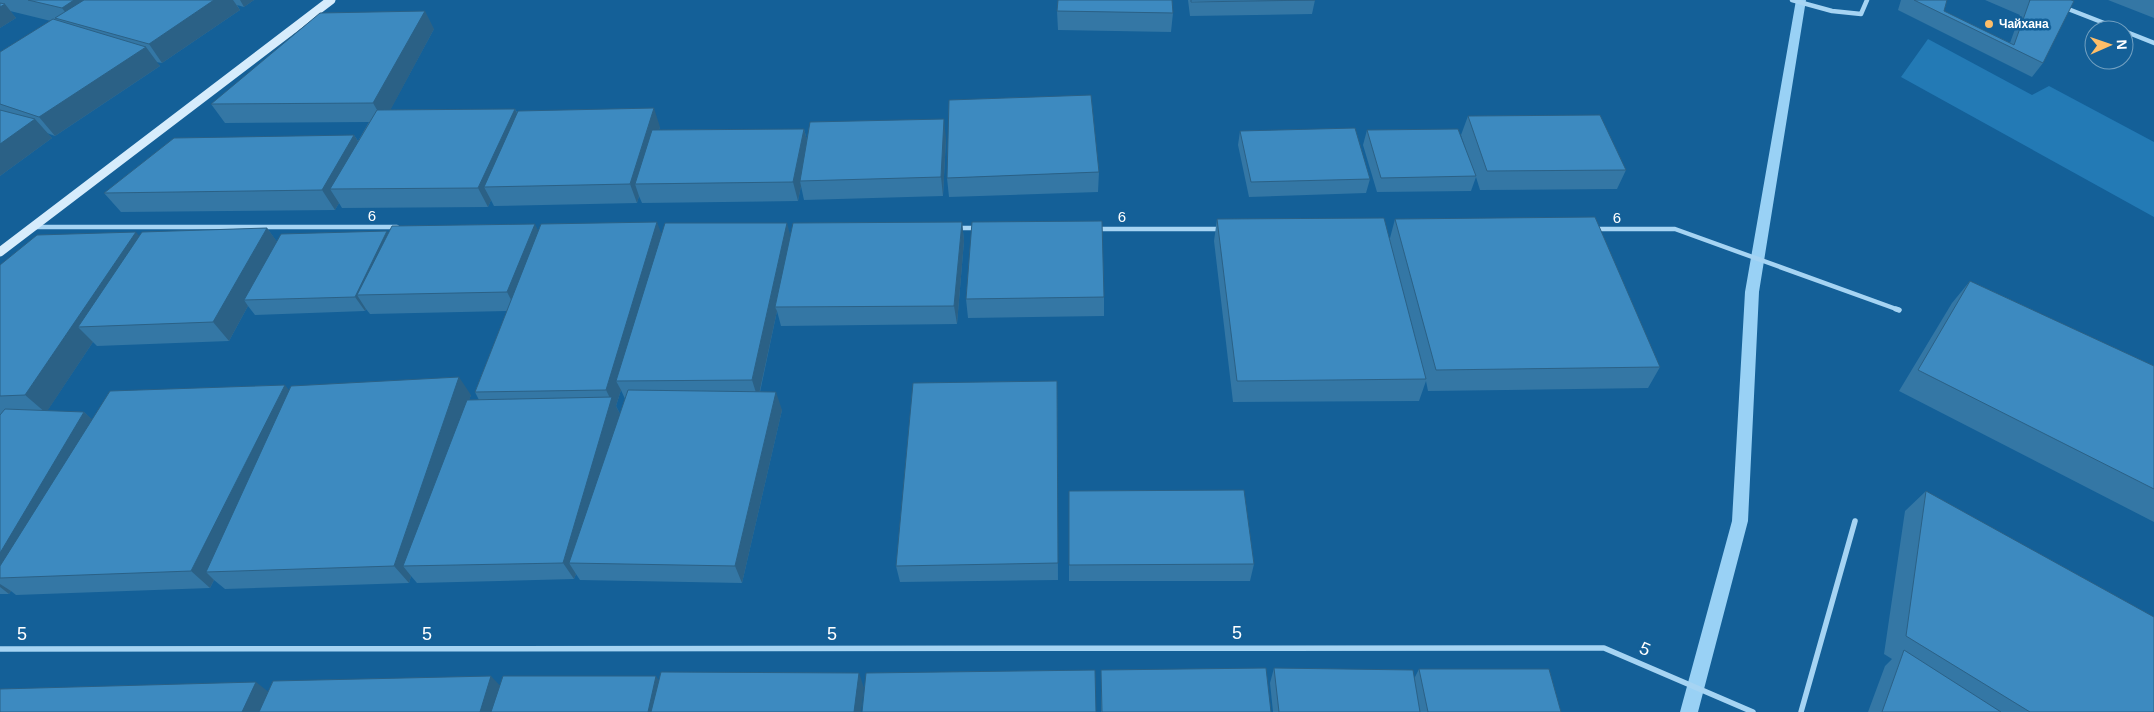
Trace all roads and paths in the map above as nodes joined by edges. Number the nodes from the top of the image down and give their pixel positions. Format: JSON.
{"nodes":[{"id":1,"x":331,"y":0,"type":"edge"},
{"id":2,"x":1792,"y":0,"type":"edge"},
{"id":3,"x":1867,"y":0,"type":"edge"},
{"id":4,"x":2055,"y":3,"type":"edge"},
{"id":5,"x":2098,"y":20,"type":"edge"},
{"id":6,"x":2134,"y":35,"type":"edge"},
{"id":7,"x":2154,"y":43,"type":"edge"},
{"id":8,"x":33,"y":227,"type":"junction"},
{"id":9,"x":401,"y":228,"type":"edge"},
{"id":10,"x":949,"y":228,"type":"edge"},
{"id":11,"x":988,"y":228,"type":"edge"},
{"id":12,"x":1088,"y":228,"type":"edge"},
{"id":13,"x":1227,"y":229,"type":"edge"},
{"id":14,"x":1586,"y":229,"type":"edge"},
{"id":15,"x":0,"y":252,"type":"edge"},
{"id":16,"x":1898,"y":310,"type":"dead end"},
{"id":17,"x":1856,"y":521,"type":"dead end"},
{"id":18,"x":0,"y":649,"type":"edge"},
{"id":19,"x":1753,"y":712,"type":"edge"},
{"id":20,"x":1801,"y":712,"type":"edge"}],
"edges":[{"from":1,"to":8,"type":"street"},
{"from":2,"to":3,"type":"street"},
{"from":4,"to":5,"type":"street"},
{"from":6,"to":7,"type":"street"},
{"from":8,"to":9,"type":"street","name":"6"},
{"from":8,"to":15,"type":"street"},
{"from":10,"to":11,"type":"street"},
{"from":12,"to":13,"type":"street","name":"6"},
{"from":14,"to":16,"type":"street","name":"6"},
{"from":17,"to":20,"type":"street"},
{"from":18,"to":19,"type":"street","name":"5"}]}
